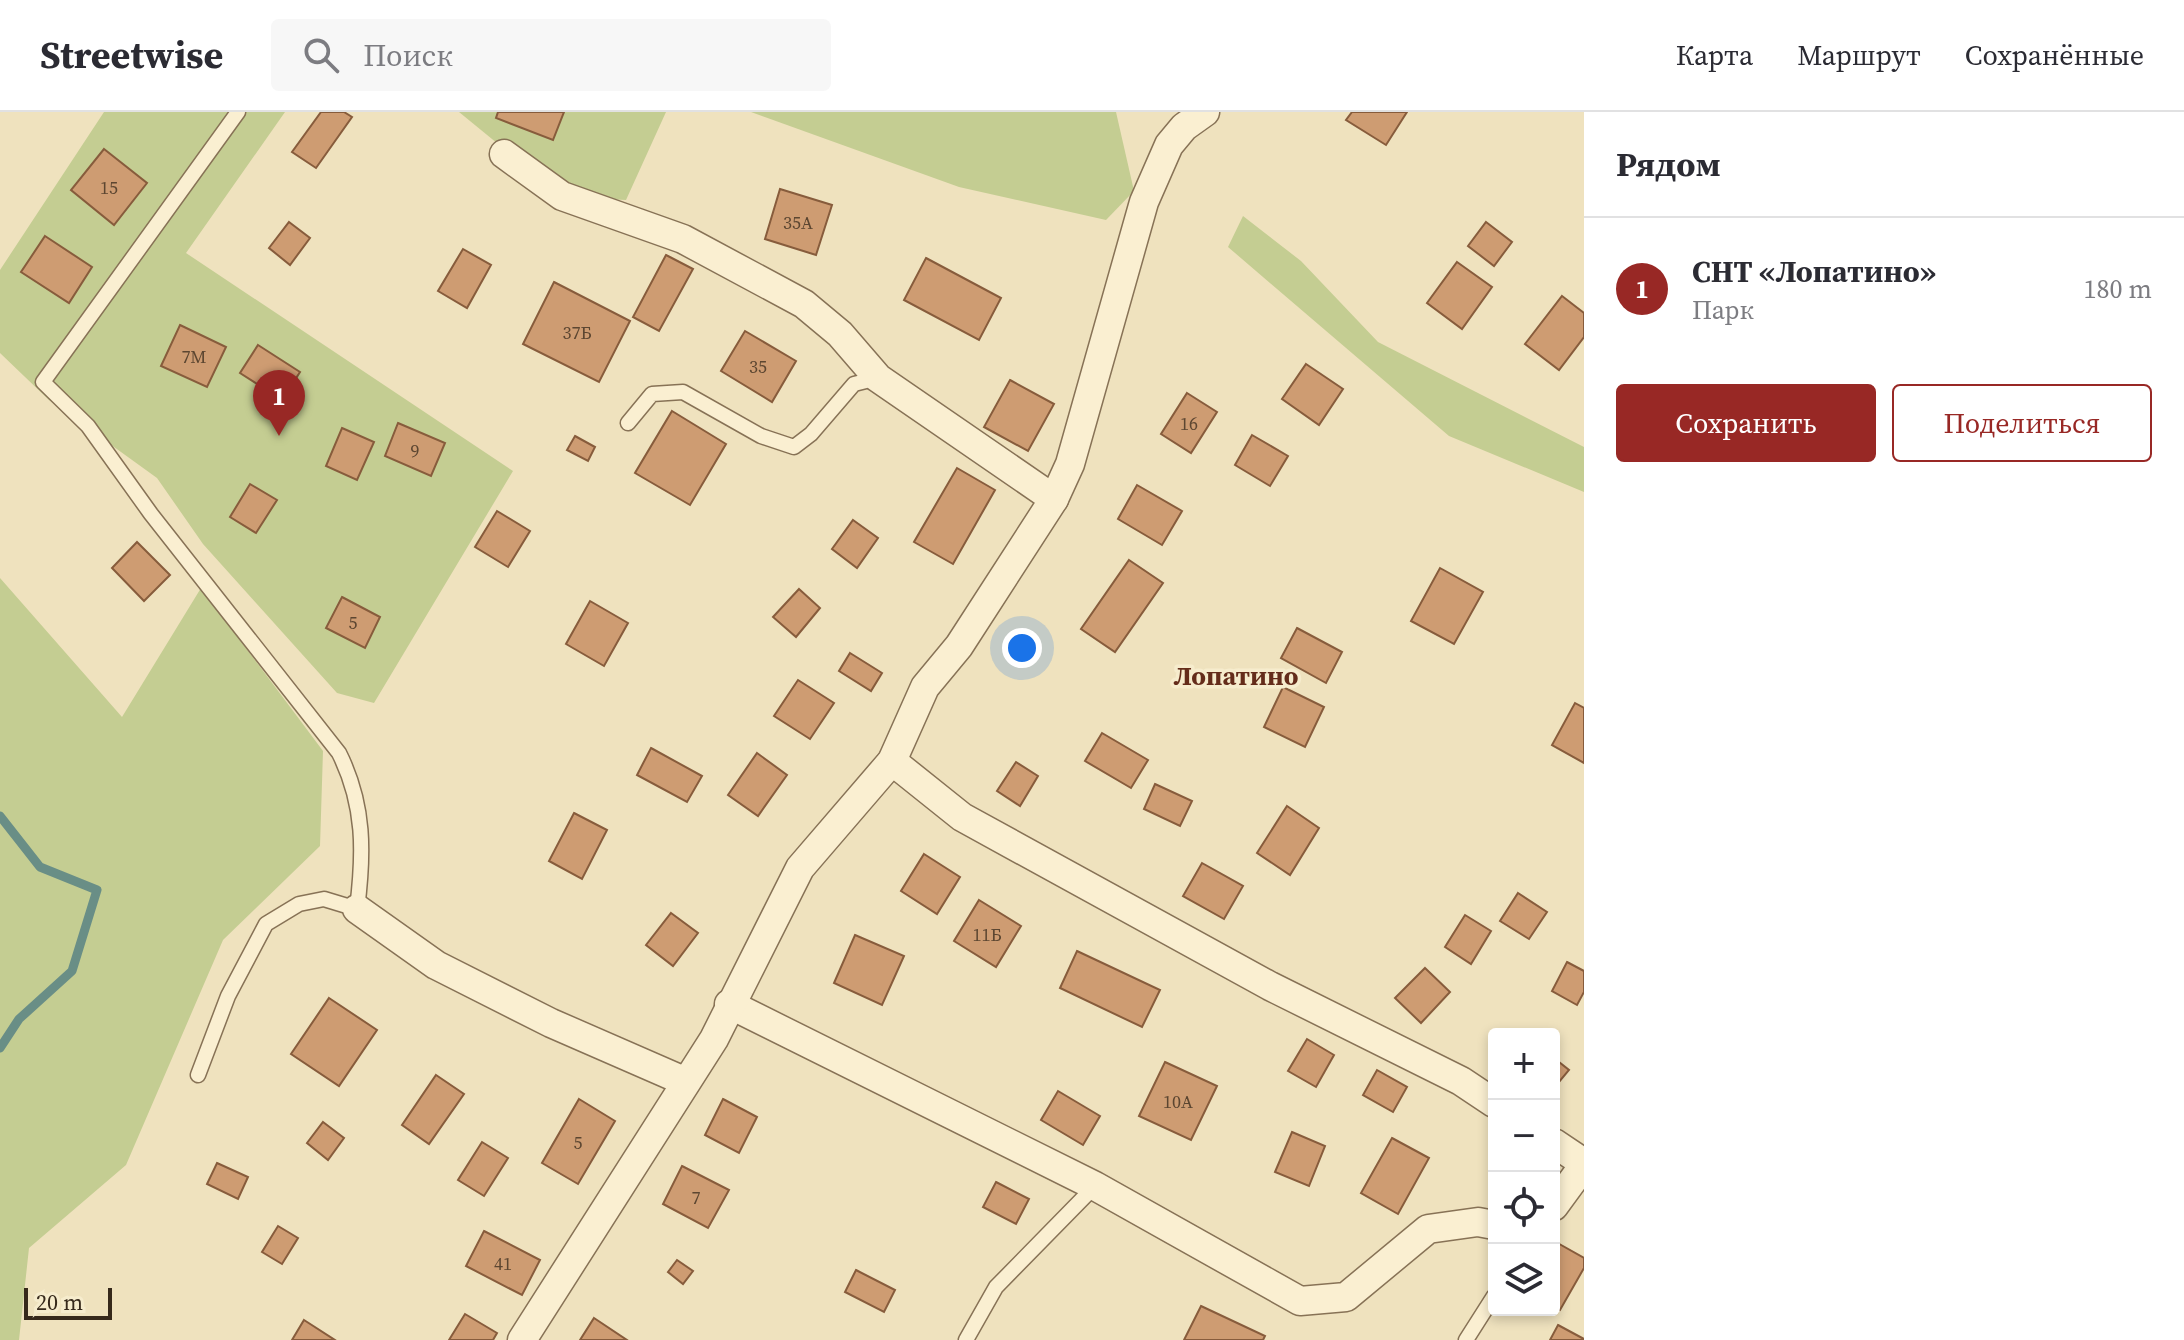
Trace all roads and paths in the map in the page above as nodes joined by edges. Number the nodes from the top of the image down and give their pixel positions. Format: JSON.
{"nodes":[{"id":1,"x":238,"y":112,"type":"edge"},
{"id":2,"x":1205,"y":112,"type":"edge"},
{"id":3,"x":504,"y":154,"type":"dead end"},
{"id":4,"x":878,"y":378,"type":"junction"},
{"id":5,"x":628,"y":423,"type":"dead end"},
{"id":6,"x":1054,"y":499,"type":"junction"},
{"id":7,"x":892,"y":761,"type":"junction"},
{"id":8,"x":357,"y":909,"type":"junction"},
{"id":9,"x":729,"y":1004,"type":"junction"},
{"id":10,"x":198,"y":1075,"type":"dead end"},
{"id":11,"x":684,"y":1081,"type":"junction"},
{"id":12,"x":1490,"y":1100,"type":"edge"},
{"id":13,"x":1560,"y":1147,"type":"edge"},
{"id":14,"x":1584,"y":1164,"type":"edge"},
{"id":15,"x":1095,"y":1186,"type":"junction"},
{"id":16,"x":1560,"y":1198,"type":"edge"},
{"id":17,"x":1488,"y":1224,"type":"edge"},
{"id":18,"x":1488,"y":1305,"type":"edge"},
{"id":19,"x":522,"y":1340,"type":"edge"},
{"id":20,"x":966,"y":1340,"type":"edge"},
{"id":21,"x":1466,"y":1340,"type":"edge"}],
"edges":[{"from":1,"to":8,"type":"lane"},
{"from":2,"to":6,"type":"street"},
{"from":3,"to":4,"type":"street"},
{"from":4,"to":5,"type":"lane"},
{"from":4,"to":6,"type":"street"},
{"from":6,"to":7,"type":"street"},
{"from":7,"to":9,"type":"street"},
{"from":7,"to":12,"type":"street"},
{"from":8,"to":10,"type":"lane"},
{"from":8,"to":11,"type":"street"},
{"from":9,"to":11,"type":"street"},
{"from":9,"to":15,"type":"street"},
{"from":11,"to":19,"type":"street"},
{"from":13,"to":14,"type":"street"},
{"from":14,"to":16,"type":"street"},
{"from":15,"to":17,"type":"street"},
{"from":15,"to":20,"type":"lane"},
{"from":18,"to":21,"type":"lane"}]}
